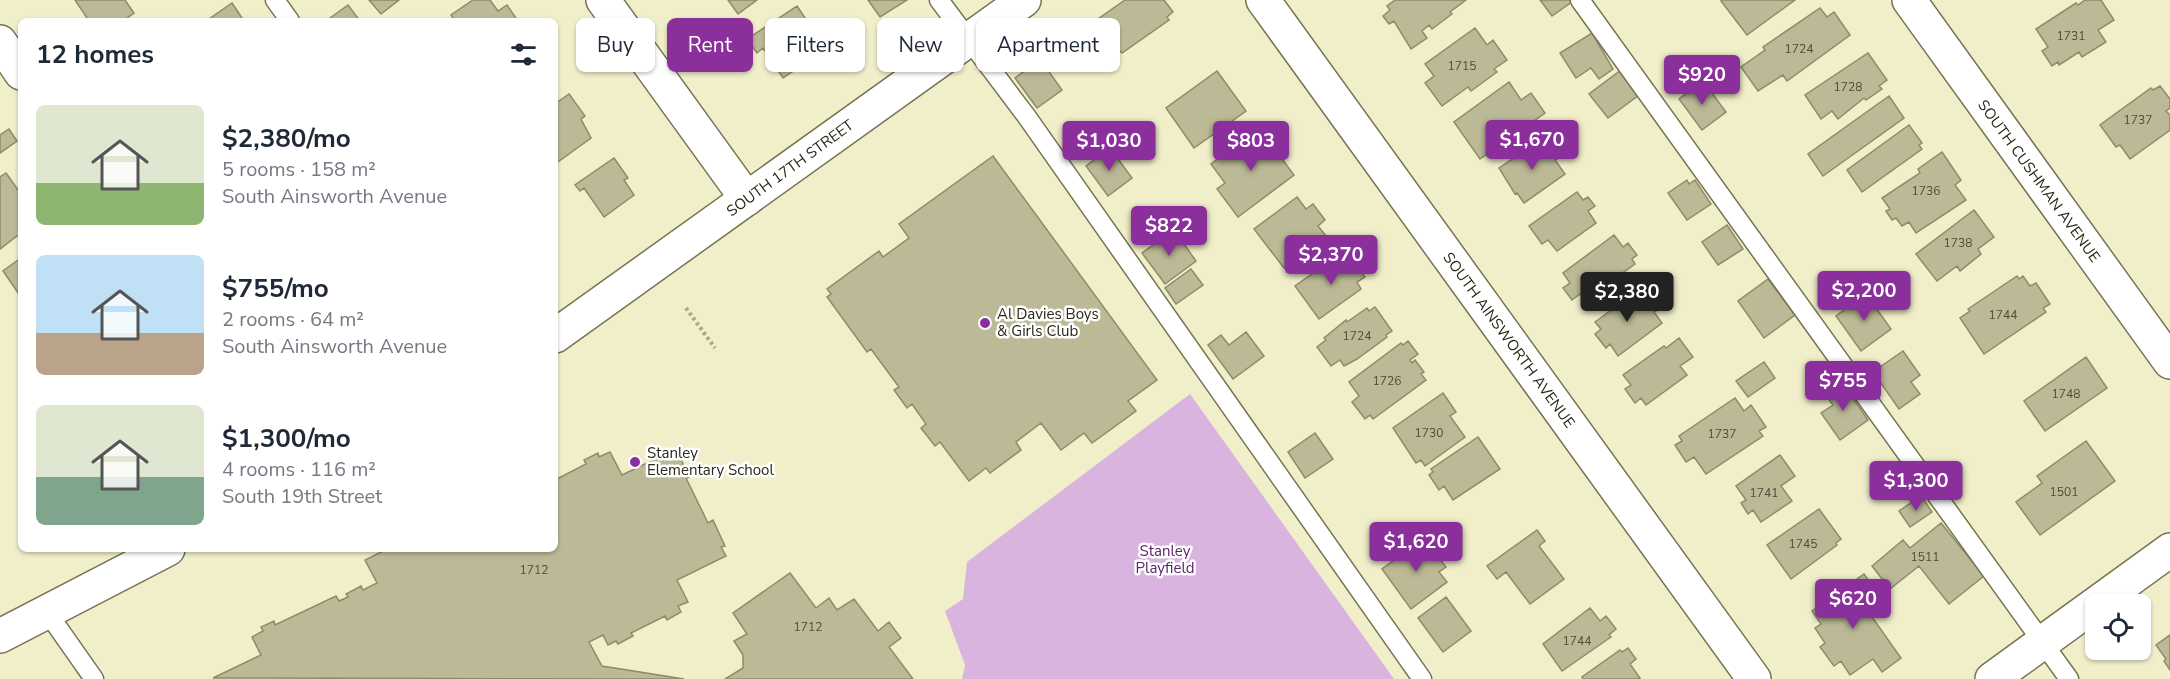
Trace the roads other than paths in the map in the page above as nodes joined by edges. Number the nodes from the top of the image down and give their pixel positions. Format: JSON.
{"nodes":[{"id":1,"x":275,"y":0,"type":"edge"},
{"id":2,"x":603,"y":0,"type":"edge"},
{"id":3,"x":939,"y":0,"type":"edge"},
{"id":4,"x":1024,"y":0,"type":"edge"},
{"id":5,"x":1263,"y":0,"type":"edge"},
{"id":6,"x":1580,"y":0,"type":"edge"},
{"id":7,"x":1909,"y":0,"type":"edge"},
{"id":8,"x":288,"y":18,"type":"edge"},
{"id":9,"x":969,"y":40,"type":"junction"},
{"id":10,"x":0,"y":42,"type":"edge"},
{"id":11,"x":18,"y":69,"type":"edge"},
{"id":12,"x":747,"y":199,"type":"junction"},
{"id":13,"x":558,"y":334,"type":"edge"},
{"id":14,"x":2170,"y":362,"type":"edge"},
{"id":15,"x":2170,"y":550,"type":"edge"},
{"id":16,"x":162,"y":552,"type":"edge"},
{"id":17,"x":47,"y":612,"type":"junction"},
{"id":18,"x":0,"y":636,"type":"edge"},
{"id":19,"x":2043,"y":642,"type":"junction"},
{"id":20,"x":94,"y":679,"type":"edge"},
{"id":21,"x":1422,"y":679,"type":"edge"},
{"id":22,"x":1754,"y":679,"type":"edge"},
{"id":23,"x":1992,"y":679,"type":"edge"},
{"id":24,"x":2069,"y":679,"type":"edge"}],
"edges":[{"from":1,"to":8,"type":"lane"},
{"from":2,"to":12,"type":"street"},
{"from":3,"to":9,"type":"lane"},
{"from":4,"to":9,"type":"street","name":"SOUTH 17TH STREET"},
{"from":5,"to":22,"type":"street","name":"SOUTH AINSWORTH AVENUE"},
{"from":6,"to":19,"type":"lane"},
{"from":7,"to":14,"type":"street","name":"SOUTH CUSHMAN AVENUE"},
{"from":9,"to":12,"type":"street","name":"SOUTH 17TH STREET"},
{"from":9,"to":21,"type":"lane"},
{"from":10,"to":11,"type":"street"},
{"from":12,"to":13,"type":"street","name":"SOUTH 17TH STREET"},
{"from":15,"to":19,"type":"street"},
{"from":16,"to":17,"type":"street"},
{"from":17,"to":18,"type":"street"},
{"from":17,"to":20,"type":"lane"},
{"from":19,"to":23,"type":"street"},
{"from":19,"to":24,"type":"lane"}]}
